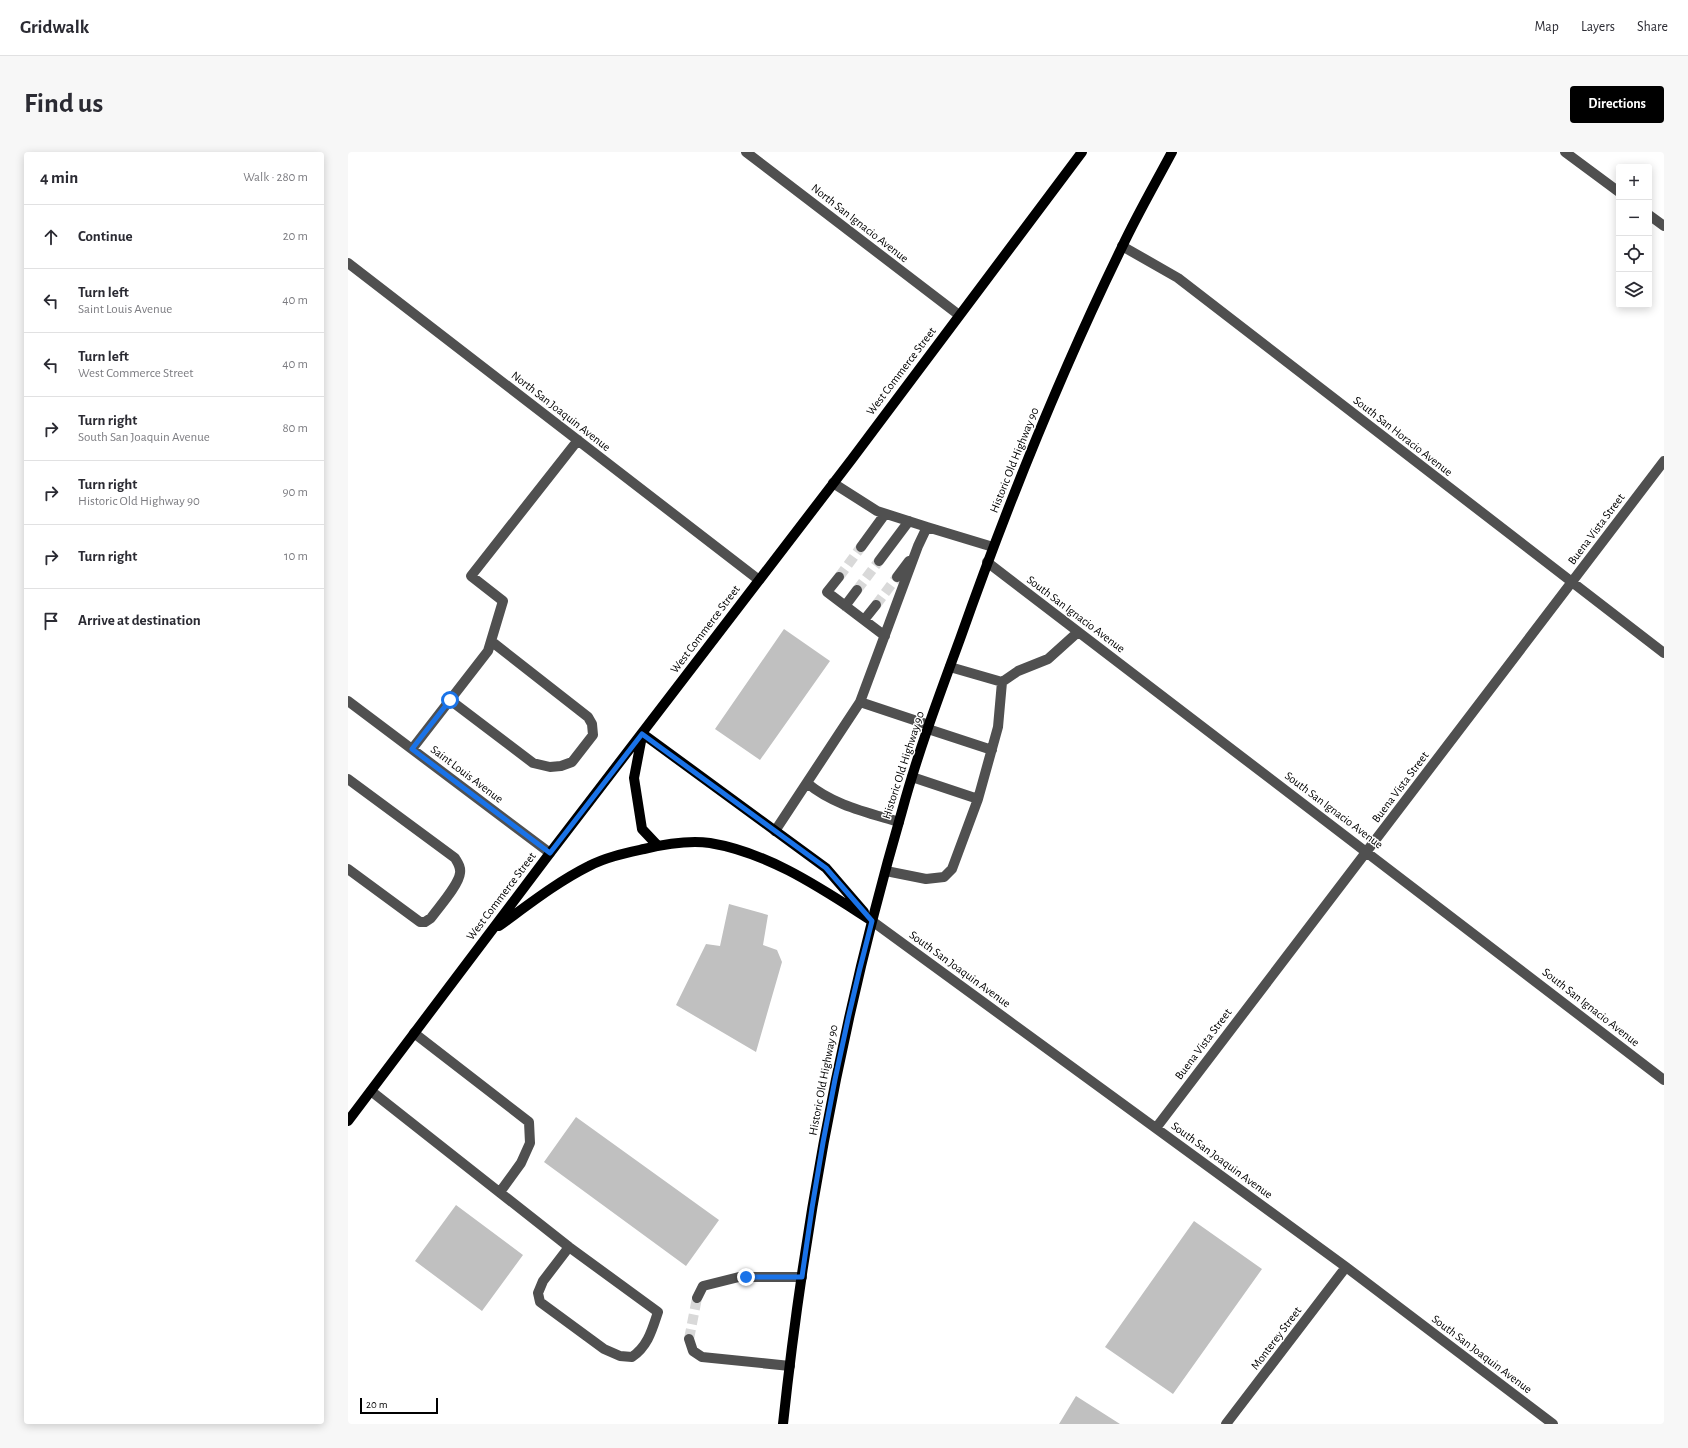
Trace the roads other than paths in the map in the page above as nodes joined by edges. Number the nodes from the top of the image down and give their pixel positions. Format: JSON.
{"nodes":[{"id":1,"x":746,"y":152,"type":"edge"},
{"id":2,"x":1082,"y":152,"type":"edge"},
{"id":3,"x":1172,"y":152,"type":"edge"},
{"id":4,"x":1565,"y":152,"type":"edge"},
{"id":5,"x":1616,"y":190,"type":"edge"},
{"id":6,"x":1652,"y":217,"type":"edge"},
{"id":7,"x":1664,"y":226,"type":"edge"},
{"id":8,"x":1122,"y":246,"type":"junction"},
{"id":9,"x":348,"y":263,"type":"edge"},
{"id":10,"x":959,"y":315,"type":"junction"},
{"id":11,"x":578,"y":440,"type":"junction"},
{"id":12,"x":1664,"y":461,"type":"edge"},
{"id":13,"x":833,"y":483,"type":"junction"},
{"id":14,"x":885,"y":514,"type":"junction"},
{"id":15,"x":909,"y":521,"type":"junction"},
{"id":16,"x":927,"y":527,"type":"junction"},
{"id":17,"x":861,"y":546,"type":"tunnel mouth"},
{"id":18,"x":993,"y":547,"type":"junction"},
{"id":19,"x":915,"y":553,"type":"junction"},
{"id":20,"x":879,"y":562,"type":"tunnel mouth"},
{"id":21,"x":987,"y":562,"type":"junction"},
{"id":22,"x":839,"y":576,"type":"tunnel mouth"},
{"id":23,"x":897,"y":577,"type":"tunnel mouth"},
{"id":24,"x":759,"y":580,"type":"junction"},
{"id":25,"x":1571,"y":582,"type":"junction"},
{"id":26,"x":858,"y":590,"type":"tunnel mouth"},
{"id":27,"x":876,"y":604,"type":"tunnel mouth"},
{"id":28,"x":845,"y":606,"type":"junction"},
{"id":29,"x":864,"y":620,"type":"junction"},
{"id":30,"x":1078,"y":632,"type":"junction"},
{"id":31,"x":885,"y":636,"type":"junction"},
{"id":32,"x":491,"y":641,"type":"junction"},
{"id":33,"x":1664,"y":653,"type":"edge"},
{"id":34,"x":950,"y":667,"type":"junction"},
{"id":35,"x":1002,"y":682,"type":"junction"},
{"id":36,"x":450,"y":700,"type":"junction"},
{"id":37,"x":348,"y":701,"type":"edge"},
{"id":38,"x":860,"y":702,"type":"junction"},
{"id":39,"x":928,"y":727,"type":"junction"},
{"id":40,"x":642,"y":734,"type":"junction"},
{"id":41,"x":412,"y":749,"type":"junction"},
{"id":42,"x":992,"y":750,"type":"junction"},
{"id":43,"x":912,"y":777,"type":"junction"},
{"id":44,"x":348,"y":779,"type":"edge"},
{"id":45,"x":807,"y":783,"type":"junction"},
{"id":46,"x":978,"y":799,"type":"junction"},
{"id":47,"x":899,"y":822,"type":"junction"},
{"id":48,"x":775,"y":831,"type":"junction"},
{"id":49,"x":658,"y":846,"type":"junction"},
{"id":50,"x":1367,"y":852,"type":"junction"},
{"id":51,"x":550,"y":853,"type":"junction"},
{"id":52,"x":348,"y":869,"type":"edge"},
{"id":53,"x":886,"y":871,"type":"junction"},
{"id":54,"x":872,"y":921,"type":"junction"},
{"id":55,"x":491,"y":931,"type":"junction"},
{"id":56,"x":414,"y":1033,"type":"junction"},
{"id":57,"x":1664,"y":1080,"type":"edge"},
{"id":58,"x":371,"y":1092,"type":"junction"},
{"id":59,"x":348,"y":1121,"type":"edge"},
{"id":60,"x":1156,"y":1128,"type":"junction"},
{"id":61,"x":500,"y":1192,"type":"junction"},
{"id":62,"x":569,"y":1247,"type":"junction"},
{"id":63,"x":1346,"y":1267,"type":"junction"},
{"id":64,"x":802,"y":1277,"type":"junction"},
{"id":65,"x":697,"y":1298,"type":"tunnel mouth"},
{"id":66,"x":689,"y":1339,"type":"tunnel mouth"},
{"id":67,"x":790,"y":1366,"type":"junction"},
{"id":68,"x":783,"y":1424,"type":"edge"},
{"id":69,"x":1226,"y":1424,"type":"edge"},
{"id":70,"x":1553,"y":1424,"type":"edge"}],
"edges":[{"from":1,"to":10,"type":"street","name":"North San Ignacio Avenue"},
{"from":2,"to":10,"type":"main road","name":"West Commerce Street"},
{"from":3,"to":8,"type":"main road","name":"Historic Old Highway 90"},
{"from":4,"to":5,"type":"street"},
{"from":6,"to":7,"type":"street"},
{"from":8,"to":18,"type":"main road","name":"Historic Old Highway 90"},
{"from":8,"to":25,"type":"street","name":"South San Horacio Avenue"},
{"from":9,"to":11,"type":"street","name":"North San Joaquin Avenue"},
{"from":10,"to":13,"type":"main road","name":"West Commerce Street"},
{"from":11,"to":24,"type":"street","name":"North San Joaquin Avenue"},
{"from":11,"to":32,"type":"street"},
{"from":12,"to":25,"type":"street","name":"Buena Vista Street"},
{"from":13,"to":14,"type":"street"},
{"from":13,"to":24,"type":"main road","name":"West Commerce Street"},
{"from":14,"to":15,"type":"street"},
{"from":14,"to":17,"type":"street"},
{"from":15,"to":16,"type":"street"},
{"from":15,"to":20,"type":"street"},
{"from":16,"to":18,"type":"street"},
{"from":16,"to":19,"type":"street"},
{"from":18,"to":21,"type":"main road","name":"Historic Old Highway 90"},
{"from":19,"to":23,"type":"street"},
{"from":19,"to":31,"type":"street"},
{"from":21,"to":30,"type":"street","name":"South San Ignacio Avenue"},
{"from":21,"to":34,"type":"main road","name":"Historic Old Highway 90"},
{"from":22,"to":28,"type":"street"},
{"from":24,"to":40,"type":"main road","name":"West Commerce Street"},
{"from":25,"to":33,"type":"street","name":"South San Horacio Avenue"},
{"from":25,"to":50,"type":"street","name":"Buena Vista Street"},
{"from":26,"to":28,"type":"street"},
{"from":27,"to":29,"type":"street"},
{"from":28,"to":29,"type":"street"},
{"from":29,"to":31,"type":"street"},
{"from":30,"to":35,"type":"street"},
{"from":30,"to":50,"type":"street","name":"South San Ignacio Avenue"},
{"from":31,"to":38,"type":"street"},
{"from":32,"to":36,"type":"street"},
{"from":32,"to":36,"type":"street"},
{"from":34,"to":35,"type":"street"},
{"from":34,"to":39,"type":"main road","name":"Historic Old Highway 90"},
{"from":35,"to":42,"type":"street"},
{"from":36,"to":41,"type":"street"},
{"from":37,"to":41,"type":"street","name":"Saint Louis Avenue"},
{"from":38,"to":39,"type":"street"},
{"from":38,"to":45,"type":"street"},
{"from":39,"to":42,"type":"street"},
{"from":39,"to":43,"type":"main road","name":"Historic Old Highway 90"},
{"from":40,"to":48,"type":"main road","name":"South San Joaquin Avenue"},
{"from":40,"to":49,"type":"main road"},
{"from":40,"to":51,"type":"main road","name":"West Commerce Street"},
{"from":41,"to":51,"type":"street","name":"Saint Louis Avenue"},
{"from":42,"to":46,"type":"street"},
{"from":43,"to":46,"type":"street"},
{"from":43,"to":47,"type":"main road","name":"Historic Old Highway 90"},
{"from":44,"to":52,"type":"street"},
{"from":45,"to":47,"type":"street"},
{"from":45,"to":48,"type":"street"},
{"from":46,"to":53,"type":"street"},
{"from":47,"to":53,"type":"main road","name":"Historic Old Highway 90"},
{"from":48,"to":54,"type":"main road","name":"South San Joaquin Avenue"},
{"from":49,"to":54,"type":"main road","name":"South San Joaquin Avenue"},
{"from":49,"to":55,"type":"main road","name":"South San Joaquin Avenue"},
{"from":50,"to":57,"type":"street","name":"South San Ignacio Avenue"},
{"from":50,"to":60,"type":"street","name":"Buena Vista Street"},
{"from":51,"to":55,"type":"main road","name":"West Commerce Street"},
{"from":53,"to":54,"type":"main road","name":"Historic Old Highway 90"},
{"from":54,"to":60,"type":"street","name":"South San Joaquin Avenue"},
{"from":54,"to":64,"type":"main road","name":"Historic Old Highway 90"},
{"from":55,"to":56,"type":"main road","name":"West Commerce Street"},
{"from":56,"to":58,"type":"main road","name":"West Commerce Street"},
{"from":56,"to":61,"type":"street"},
{"from":58,"to":59,"type":"main road","name":"West Commerce Street"},
{"from":58,"to":61,"type":"street"},
{"from":60,"to":63,"type":"street","name":"South San Joaquin Avenue"},
{"from":61,"to":62,"type":"street"},
{"from":62,"to":62,"type":"street"},
{"from":63,"to":69,"type":"street","name":"Monterey Street"},
{"from":63,"to":70,"type":"street","name":"South San Joaquin Avenue"},
{"from":64,"to":65,"type":"street"},
{"from":64,"to":67,"type":"main road","name":"Historic Old Highway 90"},
{"from":66,"to":67,"type":"street"},
{"from":67,"to":68,"type":"main road","name":"Historic Old Highway 90"}]}
